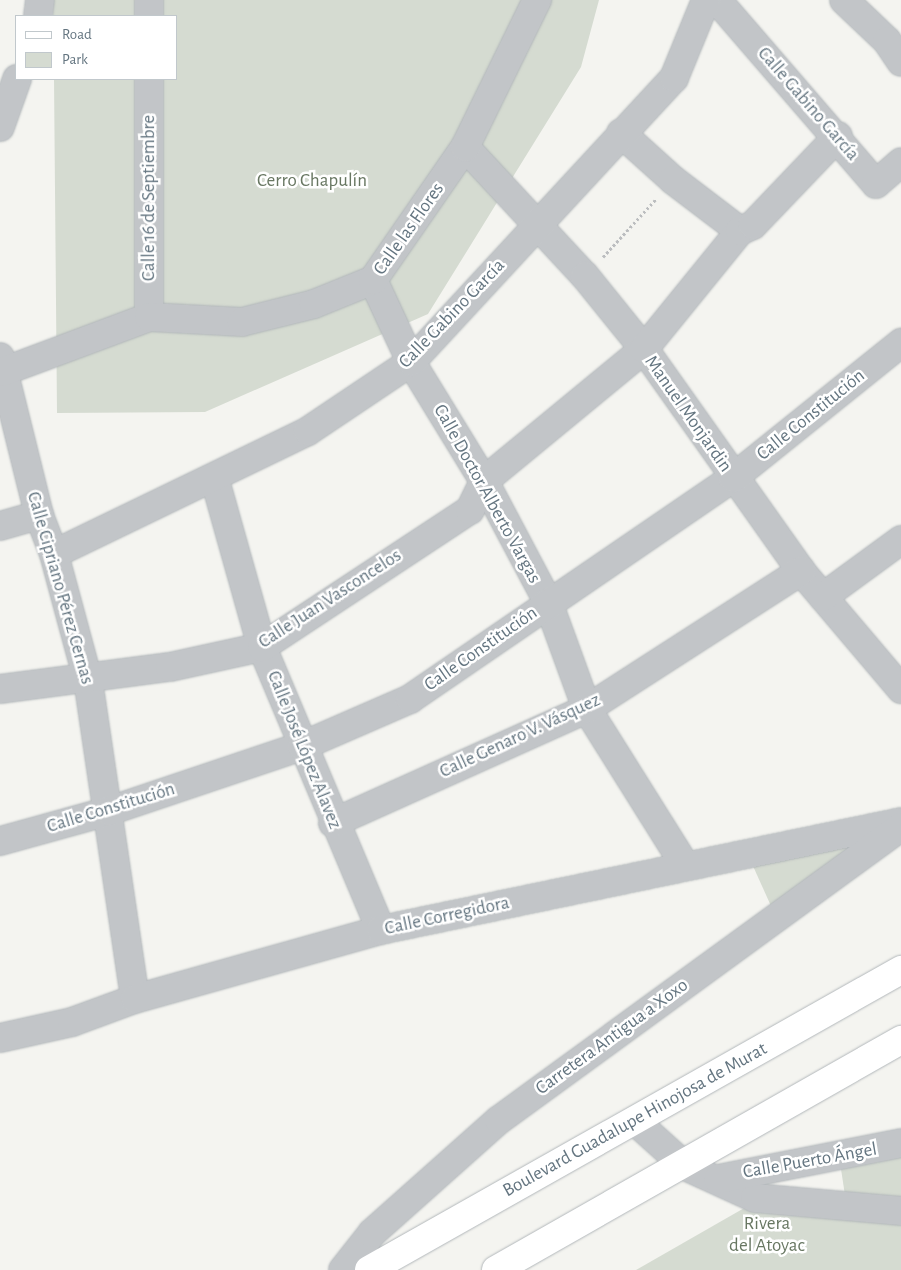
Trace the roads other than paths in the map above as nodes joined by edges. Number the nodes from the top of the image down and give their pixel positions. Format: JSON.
{"nodes":[{"id":1,"x":40,"y":0,"type":"edge"},
{"id":2,"x":149,"y":0,"type":"edge"},
{"id":3,"x":537,"y":0,"type":"edge"},
{"id":4,"x":706,"y":0,"type":"edge"},
{"id":5,"x":717,"y":0,"type":"edge"},
{"id":6,"x":844,"y":0,"type":"edge"},
{"id":7,"x":38,"y":15,"type":"edge"},
{"id":8,"x":149,"y":15,"type":"edge"},
{"id":9,"x":901,"y":62,"type":"edge"},
{"id":10,"x":149,"y":80,"type":"edge"},
{"id":11,"x":9,"y":90,"type":"edge"},
{"id":12,"x":0,"y":127,"type":"edge"},
{"id":13,"x":621,"y":133,"type":"junction"},
{"id":14,"x":838,"y":136,"type":"junction"},
{"id":15,"x":465,"y":147,"type":"junction"},
{"id":16,"x":901,"y":162,"type":"edge"},
{"id":17,"x":538,"y":225,"type":"junction"},
{"id":18,"x":740,"y":231,"type":"junction"},
{"id":19,"x":373,"y":280,"type":"junction"},
{"id":20,"x":149,"y":317,"type":"junction"},
{"id":21,"x":901,"y":343,"type":"edge"},
{"id":22,"x":644,"y":349,"type":"junction"},
{"id":23,"x":411,"y":362,"type":"junction"},
{"id":24,"x":1,"y":364,"type":"edge"},
{"id":25,"x":6,"y":411,"type":"edge"},
{"id":26,"x":733,"y":478,"type":"junction"},
{"id":27,"x":215,"y":480,"type":"junction"},
{"id":28,"x":484,"y":481,"type":"junction"},
{"id":29,"x":39,"y":514,"type":"junction"},
{"id":30,"x":0,"y":526,"type":"edge"},
{"id":31,"x":901,"y":540,"type":"edge"},
{"id":32,"x":54,"y":554,"type":"junction"},
{"id":33,"x":801,"y":571,"type":"junction"},
{"id":34,"x":823,"y":596,"type":"junction"},
{"id":35,"x":548,"y":602,"type":"junction"},
{"id":36,"x":262,"y":647,"type":"junction"},
{"id":37,"x":88,"y":680,"type":"junction"},
{"id":38,"x":0,"y":689,"type":"edge"},
{"id":39,"x":901,"y":689,"type":"edge"},
{"id":40,"x":587,"y":709,"type":"junction"},
{"id":41,"x":302,"y":746,"type":"junction"},
{"id":42,"x":109,"y":811,"type":"junction"},
{"id":43,"x":333,"y":822,"type":"junction"},
{"id":44,"x":901,"y":822,"type":"edge"},
{"id":45,"x":901,"y":828,"type":"edge"},
{"id":46,"x":0,"y":841,"type":"edge"},
{"id":47,"x":685,"y":865,"type":"junction"},
{"id":48,"x":381,"y":930,"type":"junction"},
{"id":49,"x":901,"y":970,"type":"edge"},
{"id":50,"x":135,"y":999,"type":"junction"},
{"id":51,"x":0,"y":1038,"type":"edge"},
{"id":52,"x":901,"y":1040,"type":"edge"},
{"id":53,"x":635,"y":1121,"type":"junction"},
{"id":54,"x":901,"y":1143,"type":"edge"},
{"id":55,"x":686,"y":1166,"type":"junction"},
{"id":56,"x":718,"y":1179,"type":"junction"},
{"id":57,"x":901,"y":1211,"type":"edge"},
{"id":58,"x":344,"y":1270,"type":"edge"},
{"id":59,"x":369,"y":1270,"type":"edge"},
{"id":60,"x":496,"y":1270,"type":"edge"}],
"edges":[{"from":1,"to":7,"type":"street"},
{"from":2,"to":8,"type":"street"},
{"from":3,"to":15,"type":"street","name":"Calle las Flores"},
{"from":4,"to":13,"type":"street","name":"Calle Gabino García"},
{"from":5,"to":14,"type":"street","name":"Calle Gabino García"},
{"from":6,"to":9,"type":"street"},
{"from":10,"to":20,"type":"street","name":"Calle 16 de Septiembre"},
{"from":11,"to":12,"type":"street"},
{"from":13,"to":17,"type":"street","name":"Calle Gabino García"},
{"from":13,"to":18,"type":"street"},
{"from":14,"to":16,"type":"street","name":"Calle Gabino García"},
{"from":14,"to":18,"type":"street"},
{"from":15,"to":17,"type":"street","name":"Manuel Monjardin"},
{"from":15,"to":19,"type":"street","name":"Calle las Flores"},
{"from":17,"to":22,"type":"street","name":"Manuel Monjardin"},
{"from":17,"to":23,"type":"street","name":"Calle Gabino García"},
{"from":18,"to":22,"type":"street"},
{"from":19,"to":20,"type":"street","name":"Calle las Flores"},
{"from":19,"to":23,"type":"street","name":"Calle Doctor Alberto Vargas"},
{"from":20,"to":24,"type":"street"},
{"from":21,"to":26,"type":"street","name":"Calle Constitución"},
{"from":22,"to":26,"type":"street","name":"Manuel Monjardin"},
{"from":22,"to":28,"type":"street"},
{"from":23,"to":27,"type":"street","name":"Calle Gabino García"},
{"from":23,"to":28,"type":"street","name":"Calle Doctor Alberto Vargas"},
{"from":24,"to":25,"type":"street","name":"Calle Cipriano Pérez Cernas"},
{"from":25,"to":29,"type":"street","name":"Calle Cipriano Pérez Cernas"},
{"from":26,"to":33,"type":"street","name":"Manuel Monjardin"},
{"from":26,"to":35,"type":"street","name":"Calle Constitución"},
{"from":27,"to":32,"type":"street","name":"Calle Gabino García"},
{"from":27,"to":36,"type":"street","name":"Calle José López Alavez"},
{"from":28,"to":35,"type":"street","name":"Calle Doctor Alberto Vargas"},
{"from":28,"to":36,"type":"street","name":"Calle Juan Vasconcelos"},
{"from":29,"to":30,"type":"street"},
{"from":29,"to":32,"type":"street","name":"Calle Cipriano Pérez Cernas"},
{"from":31,"to":34,"type":"street"},
{"from":32,"to":37,"type":"street","name":"Calle Cipriano Pérez Cernas"},
{"from":33,"to":34,"type":"street","name":"Manuel Monjardin"},
{"from":33,"to":40,"type":"street","name":"Calle Genaro V. Vásquez"},
{"from":34,"to":39,"type":"street","name":"Manuel Monjardin"},
{"from":35,"to":40,"type":"street","name":"Calle Doctor Alberto Vargas"},
{"from":35,"to":41,"type":"street","name":"Calle Constitución"},
{"from":36,"to":37,"type":"street","name":"Calle Juan Vasconcelos"},
{"from":36,"to":41,"type":"street","name":"Calle José López Alavez"},
{"from":37,"to":38,"type":"street","name":"Calle Juan Vasconcelos"},
{"from":37,"to":42,"type":"street","name":"Calle Cipriano Pérez Cernas"},
{"from":40,"to":43,"type":"street","name":"Calle Genaro V. Vásquez"},
{"from":40,"to":47,"type":"street","name":"Calle Doctor Alberto Vargas"},
{"from":41,"to":42,"type":"street","name":"Calle Constitución"},
{"from":41,"to":43,"type":"street","name":"Calle José López Alavez"},
{"from":42,"to":46,"type":"street","name":"Calle Constitución"},
{"from":42,"to":50,"type":"street","name":"Calle Cipriano Pérez Cernas"},
{"from":43,"to":48,"type":"street","name":"Calle José López Alavez"},
{"from":44,"to":47,"type":"street","name":"Calle Corregidora"},
{"from":45,"to":58,"type":"street","name":"Carretera Antigua a Xoxo"},
{"from":47,"to":48,"type":"street","name":"Calle Corregidora"},
{"from":48,"to":50,"type":"street","name":"Calle Corregidora"},
{"from":49,"to":53,"type":"main road","name":"Boulevard Guadalupe Hinojosa de Murat"},
{"from":50,"to":51,"type":"street","name":"Calle Corregidora"},
{"from":52,"to":55,"type":"main road"},
{"from":53,"to":55,"type":"street"},
{"from":53,"to":59,"type":"main road","name":"Boulevard Guadalupe Hinojosa de Murat"},
{"from":54,"to":56,"type":"street","name":"Calle Puerto Ángel"},
{"from":55,"to":56,"type":"street"},
{"from":55,"to":60,"type":"main road"},
{"from":56,"to":57,"type":"street"}]}
